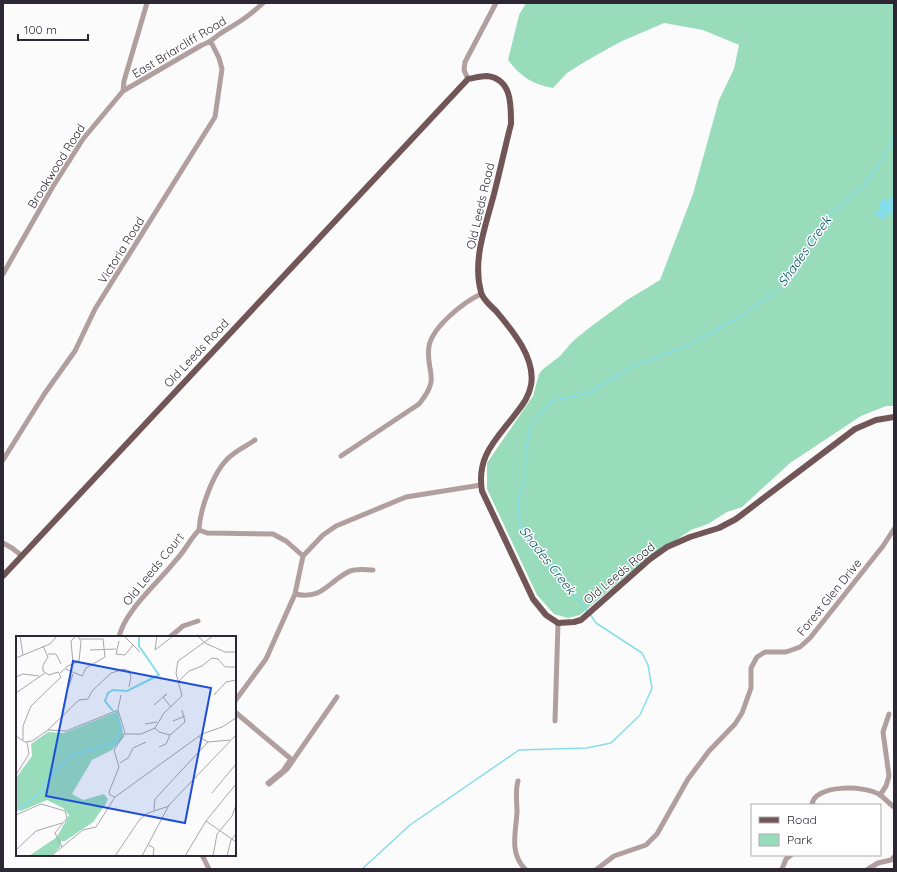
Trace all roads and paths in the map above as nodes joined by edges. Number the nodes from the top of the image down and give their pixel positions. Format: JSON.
{"nodes":[{"id":1,"x":147,"y":3,"type":"edge"},
{"id":2,"x":263,"y":3,"type":"edge"},
{"id":3,"x":496,"y":3,"type":"edge"},
{"id":4,"x":211,"y":42,"type":"junction"},
{"id":5,"x":468,"y":79,"type":"junction"},
{"id":6,"x":123,"y":91,"type":"junction"},
{"id":7,"x":3,"y":274,"type":"edge"},
{"id":8,"x":481,"y":294,"type":"junction"},
{"id":9,"x":894,"y":417,"type":"edge"},
{"id":10,"x":255,"y":440,"type":"dead end"},
{"id":11,"x":341,"y":456,"type":"dead end"},
{"id":12,"x":3,"y":460,"type":"edge"},
{"id":13,"x":481,"y":485,"type":"junction"},
{"id":14,"x":894,"y":529,"type":"edge"},
{"id":15,"x":199,"y":530,"type":"junction"},
{"id":16,"x":3,"y":544,"type":"edge"},
{"id":17,"x":22,"y":556,"type":"junction"},
{"id":18,"x":304,"y":556,"type":"junction"},
{"id":19,"x":374,"y":570,"type":"dead end"},
{"id":20,"x":3,"y":576,"type":"edge"},
{"id":21,"x":295,"y":594,"type":"junction"},
{"id":22,"x":198,"y":621,"type":"dead end"},
{"id":23,"x":558,"y":623,"type":"junction"},
{"id":24,"x":120,"y":636,"type":"edge"},
{"id":25,"x":171,"y":636,"type":"edge"},
{"id":26,"x":337,"y":697,"type":"dead end"},
{"id":27,"x":236,"y":701,"type":"edge"},
{"id":28,"x":236,"y":713,"type":"edge"},
{"id":29,"x":889,"y":714,"type":"dead end"},
{"id":30,"x":555,"y":721,"type":"dead end"},
{"id":31,"x":518,"y":781,"type":"dead end"},
{"id":32,"x":880,"y":795,"type":"junction"},
{"id":33,"x":812,"y":804,"type":"edge"},
{"id":34,"x":894,"y":807,"type":"edge"},
{"id":35,"x":202,"y":856,"type":"edge"},
{"id":36,"x":790,"y":856,"type":"edge"},
{"id":37,"x":892,"y":858,"type":"edge"},
{"id":38,"x":894,"y":866,"type":"edge"},
{"id":39,"x":209,"y":869,"type":"edge"},
{"id":40,"x":525,"y":869,"type":"edge"},
{"id":41,"x":597,"y":869,"type":"edge"},
{"id":42,"x":782,"y":869,"type":"edge"},
{"id":43,"x":868,"y":869,"type":"edge"}],
"edges":[{"from":1,"to":6,"type":"street","name":"Brookwood Road"},
{"from":2,"to":4,"type":"street","name":"East Briarcliff Road"},
{"from":3,"to":5,"type":"street"},
{"from":4,"to":6,"type":"street","name":"East Briarcliff Road"},
{"from":4,"to":12,"type":"street","name":"Victoria Road"},
{"from":5,"to":8,"type":"main road","name":"Old Leeds Road"},
{"from":5,"to":17,"type":"main road","name":"Old Leeds Road"},
{"from":6,"to":7,"type":"street","name":"Brookwood Road"},
{"from":8,"to":11,"type":"street"},
{"from":8,"to":13,"type":"main road"},
{"from":9,"to":23,"type":"main road","name":"Old Leeds Road"},
{"from":10,"to":15,"type":"street","name":"Old Leeds Court"},
{"from":13,"to":18,"type":"street"},
{"from":13,"to":23,"type":"main road"},
{"from":14,"to":41,"type":"street","name":"Forest Glen Drive"},
{"from":15,"to":18,"type":"street"},
{"from":15,"to":24,"type":"street","name":"Old Leeds Court"},
{"from":16,"to":17,"type":"street"},
{"from":17,"to":20,"type":"main road","name":"Old Leeds Road"},
{"from":18,"to":21,"type":"street"},
{"from":19,"to":21,"type":"street"},
{"from":21,"to":27,"type":"street"},
{"from":22,"to":25,"type":"street"},
{"from":23,"to":30,"type":"street"},
{"from":26,"to":28,"type":"street"},
{"from":29,"to":32,"type":"street"},
{"from":31,"to":40,"type":"street"},
{"from":32,"to":33,"type":"street"},
{"from":32,"to":34,"type":"street"},
{"from":35,"to":39,"type":"street"},
{"from":36,"to":42,"type":"street"},
{"from":37,"to":38,"type":"street"},
{"from":37,"to":43,"type":"street"}]}
